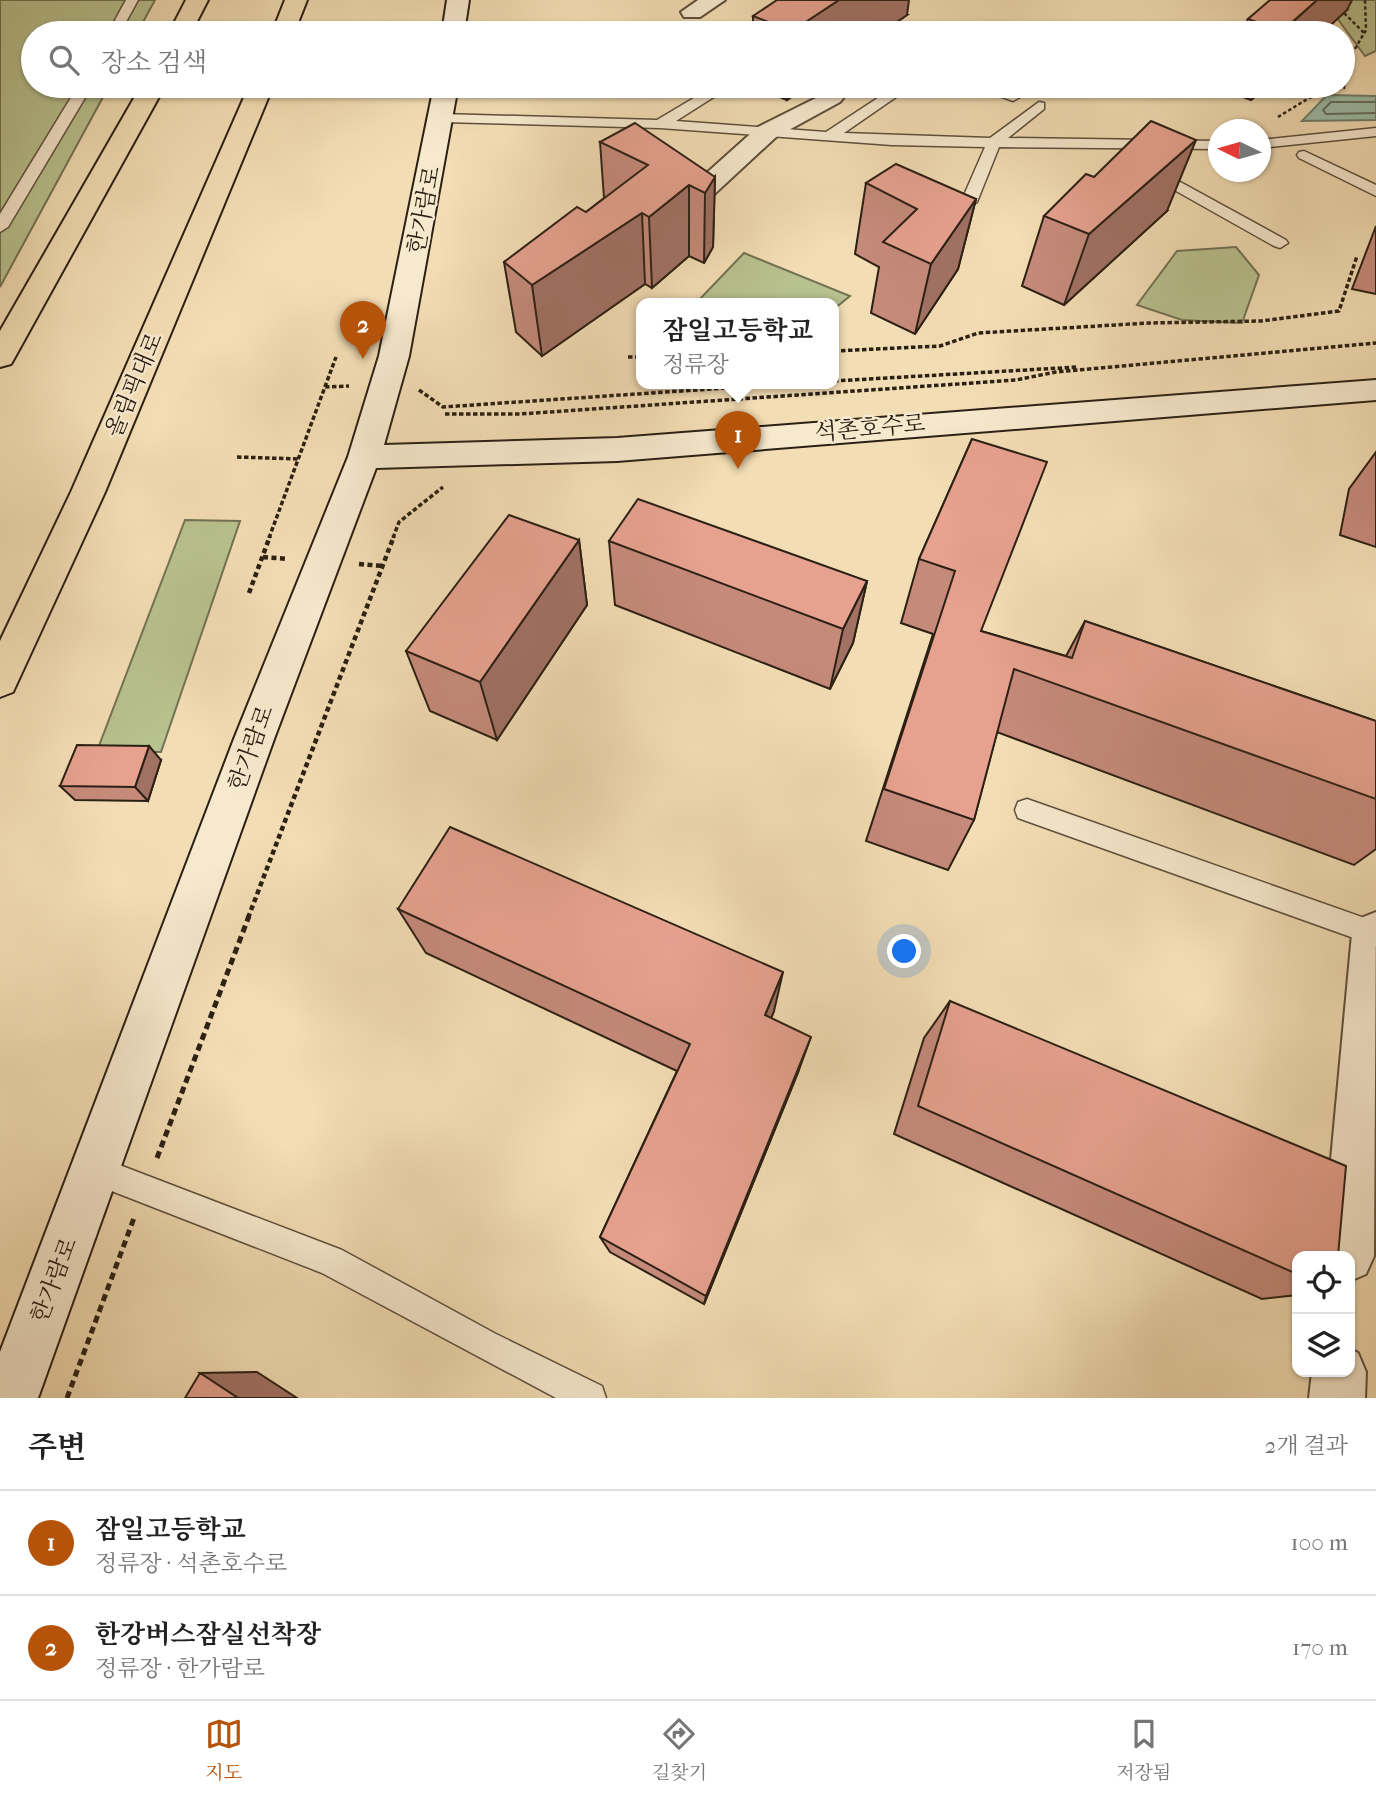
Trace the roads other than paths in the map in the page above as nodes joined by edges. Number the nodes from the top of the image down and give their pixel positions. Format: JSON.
{"nodes":[{"id":1,"x":132,"y":0,"type":"edge"},
{"id":2,"x":197,"y":0,"type":"edge"},
{"id":3,"x":296,"y":0,"type":"edge"},
{"id":4,"x":458,"y":0,"type":"edge"},
{"id":5,"x":714,"y":0,"type":"edge"},
{"id":6,"x":692,"y":12,"type":"dead end"},
{"id":7,"x":121,"y":21,"type":"edge"},
{"id":8,"x":186,"y":21,"type":"edge"},
{"id":9,"x":288,"y":21,"type":"edge"},
{"id":10,"x":455,"y":21,"type":"edge"},
{"id":11,"x":78,"y":98,"type":"edge"},
{"id":12,"x":146,"y":98,"type":"edge"},
{"id":13,"x":256,"y":98,"type":"edge"},
{"id":14,"x":704,"y":98,"type":"edge"},
{"id":15,"x":830,"y":98,"type":"edge"},
{"id":16,"x":887,"y":98,"type":"edge"},
{"id":17,"x":444,"y":102,"type":"edge"},
{"id":18,"x":1039,"y":106,"type":"dead end"},
{"id":19,"x":660,"y":124,"type":"junction"},
{"id":20,"x":767,"y":132,"type":"junction"},
{"id":21,"x":1376,"y":133,"type":"edge"},
{"id":22,"x":830,"y":136,"type":"junction"},
{"id":23,"x":994,"y":142,"type":"junction"},
{"id":24,"x":1271,"y":143,"type":"edge"},
{"id":25,"x":1102,"y":144,"type":"junction"},
{"id":26,"x":1208,"y":145,"type":"edge"},
{"id":27,"x":1304,"y":155,"type":"dead end"},
{"id":28,"x":1376,"y":191,"type":"edge"},
{"id":29,"x":700,"y":193,"type":"edge"},
{"id":30,"x":970,"y":202,"type":"edge"},
{"id":31,"x":0,"y":227,"type":"edge"},
{"id":32,"x":1280,"y":243,"type":"dead end"},
{"id":33,"x":0,"y":356,"type":"edge"},
{"id":34,"x":1376,"y":390,"type":"edge"},
{"id":35,"x":363,"y":457,"type":"junction"},
{"id":36,"x":0,"y":681,"type":"edge"},
{"id":37,"x":1027,"y":810,"type":"dead end"},
{"id":38,"x":1375,"y":933,"type":"edge"},
{"id":39,"x":96,"y":1171,"type":"junction"},
{"id":40,"x":1349,"y":1251,"type":"edge"},
{"id":41,"x":1339,"y":1377,"type":"edge"},
{"id":42,"x":10,"y":1398,"type":"edge"},
{"id":43,"x":590,"y":1398,"type":"edge"},
{"id":44,"x":1337,"y":1398,"type":"edge"}],
"edges":[{"from":1,"to":7,"type":"lane"},
{"from":2,"to":8,"type":"highway"},
{"from":3,"to":9,"type":"highway"},
{"from":4,"to":10,"type":"street"},
{"from":5,"to":6,"type":"street"},
{"from":11,"to":31,"type":"lane"},
{"from":12,"to":33,"type":"highway"},
{"from":13,"to":36,"type":"highway","name":"올림픽대로"},
{"from":14,"to":19,"type":"lane"},
{"from":15,"to":20,"type":"street"},
{"from":16,"to":22,"type":"lane"},
{"from":17,"to":19,"type":"lane"},
{"from":17,"to":35,"type":"street","name":"한가람로"},
{"from":18,"to":23,"type":"lane"},
{"from":19,"to":20,"type":"lane"},
{"from":20,"to":22,"type":"lane"},
{"from":20,"to":29,"type":"street"},
{"from":21,"to":24,"type":"lane"},
{"from":22,"to":23,"type":"lane"},
{"from":23,"to":25,"type":"lane"},
{"from":23,"to":30,"type":"lane"},
{"from":25,"to":26,"type":"lane"},
{"from":25,"to":32,"type":"lane"},
{"from":27,"to":28,"type":"lane"},
{"from":34,"to":35,"type":"street","name":"석촌호수로"},
{"from":35,"to":39,"type":"street","name":"한가람로"},
{"from":37,"to":38,"type":"lane"},
{"from":38,"to":40,"type":"street"},
{"from":39,"to":42,"type":"street","name":"한가람로"},
{"from":39,"to":43,"type":"lane"},
{"from":41,"to":44,"type":"street"}]}
